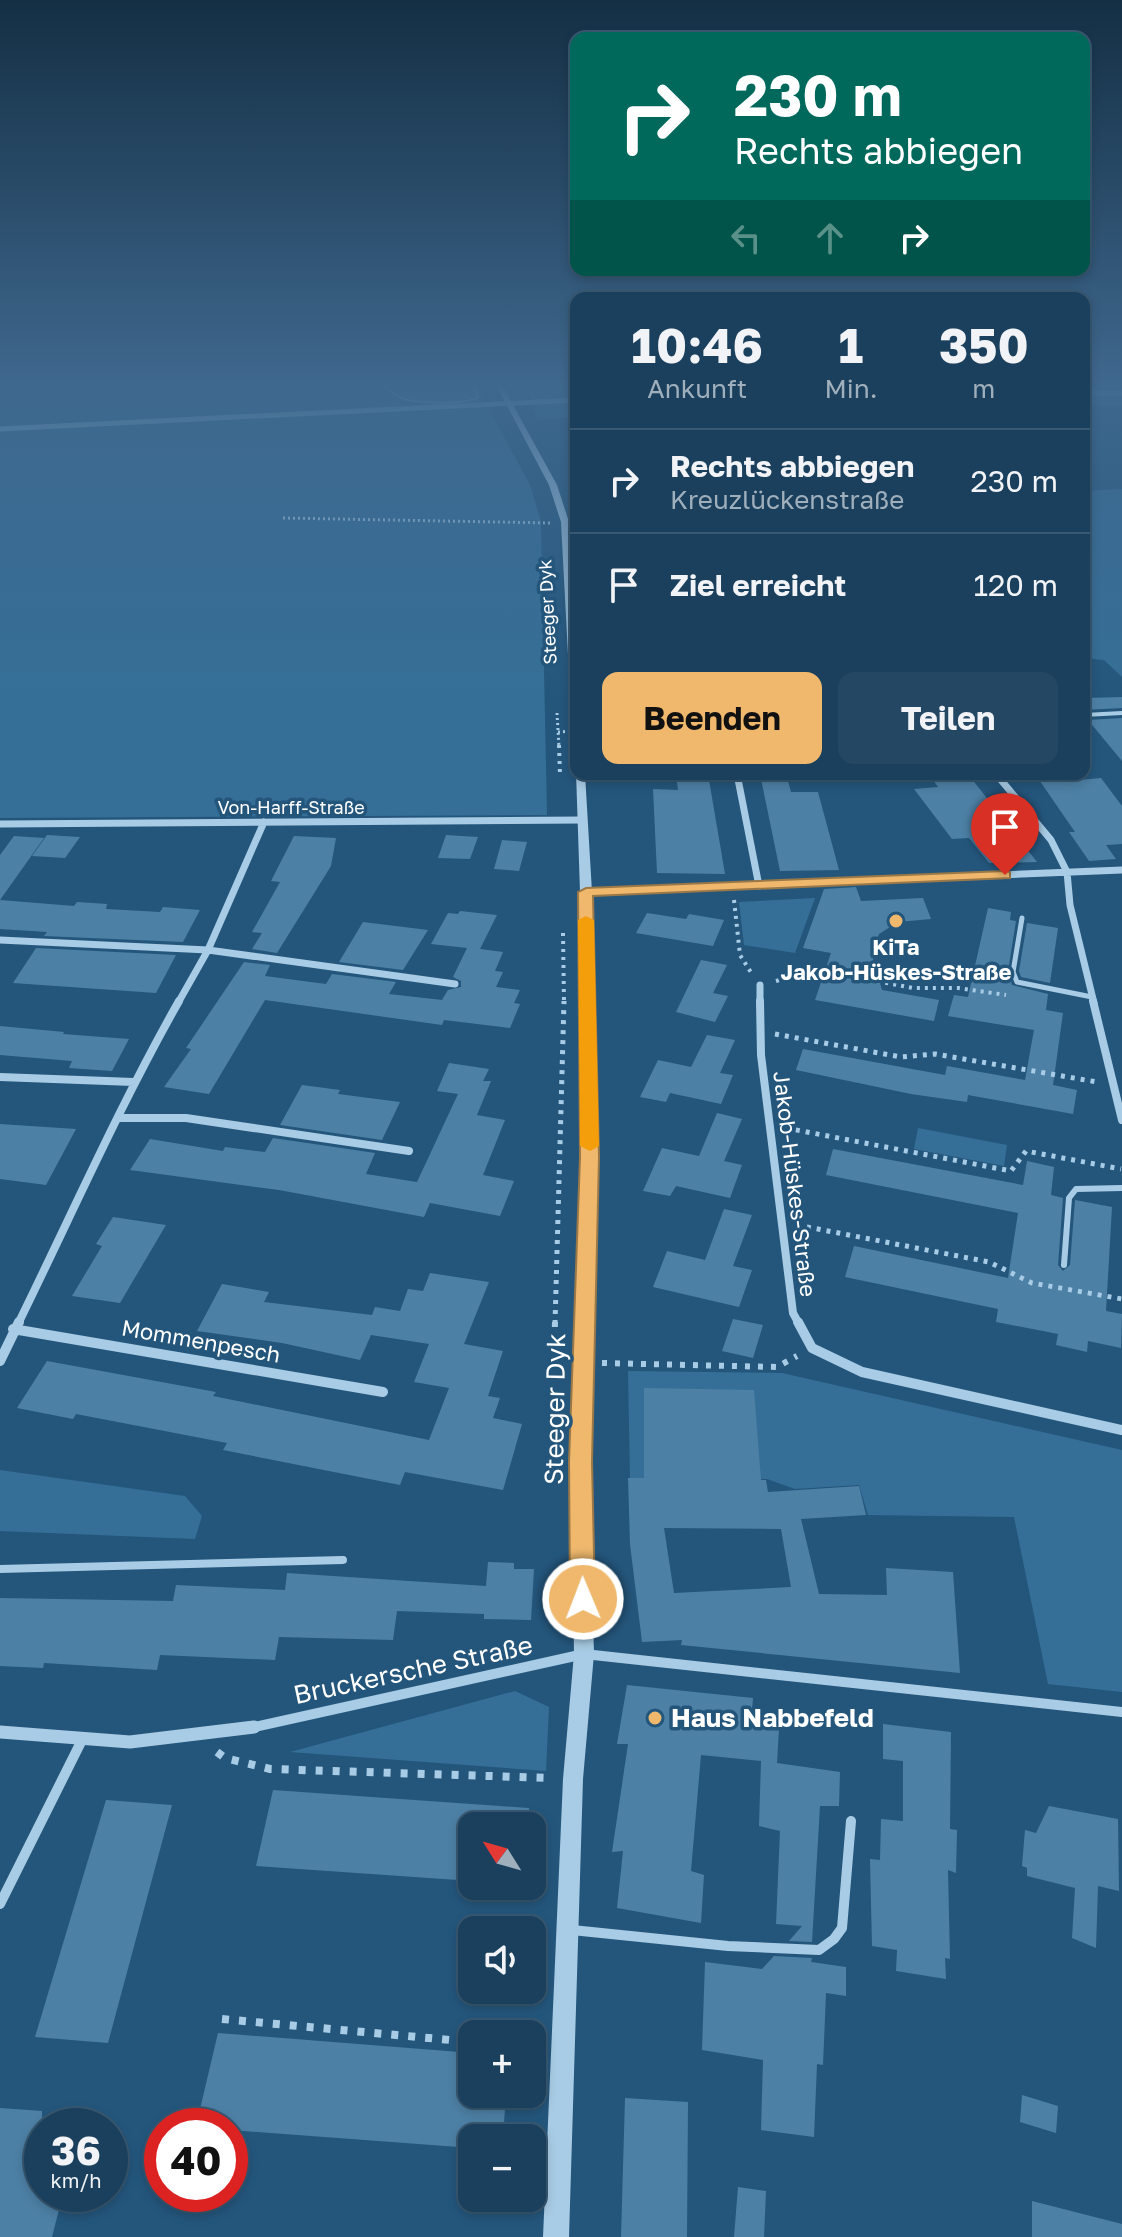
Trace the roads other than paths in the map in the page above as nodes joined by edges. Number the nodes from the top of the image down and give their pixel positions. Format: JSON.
{"nodes":[{"id":1,"x":554,"y":487,"type":"edge"},
{"id":2,"x":570,"y":608,"type":"edge"},
{"id":3,"x":1122,"y":713,"type":"edge"},
{"id":4,"x":1090,"y":715,"type":"edge"},
{"id":5,"x":580,"y":780,"type":"edge"},
{"id":6,"x":738,"y":780,"type":"edge"},
{"id":7,"x":1001,"y":780,"type":"edge"},
{"id":8,"x":583,"y":820,"type":"junction"},
{"id":9,"x":264,"y":822,"type":"junction"},
{"id":10,"x":0,"y":824,"type":"edge"},
{"id":11,"x":1122,"y":870,"type":"edge"},
{"id":12,"x":1067,"y":872,"type":"junction"},
{"id":13,"x":759,"y":886,"type":"junction"},
{"id":14,"x":586,"y":892,"type":"junction"},
{"id":15,"x":1022,"y":918,"type":"dead end"},
{"id":16,"x":0,"y":940,"type":"edge"},
{"id":17,"x":208,"y":950,"type":"junction"},
{"id":18,"x":455,"y":984,"type":"dead end"},
{"id":19,"x":760,"y":985,"type":"road end"},
{"id":20,"x":1092,"y":997,"type":"junction"},
{"id":21,"x":0,"y":1077,"type":"edge"},
{"id":22,"x":133,"y":1082,"type":"junction"},
{"id":23,"x":119,"y":1118,"type":"junction"},
{"id":24,"x":1122,"y":1120,"type":"edge"},
{"id":25,"x":409,"y":1151,"type":"dead end"},
{"id":26,"x":1122,"y":1188,"type":"edge"},
{"id":27,"x":1064,"y":1265,"type":"dead end"},
{"id":28,"x":13,"y":1329,"type":"junction"},
{"id":29,"x":0,"y":1361,"type":"edge"},
{"id":30,"x":383,"y":1392,"type":"dead end"},
{"id":31,"x":1122,"y":1430,"type":"edge"},
{"id":32,"x":343,"y":1560,"type":"dead end"},
{"id":33,"x":0,"y":1569,"type":"edge"},
{"id":34,"x":584,"y":1654,"type":"junction"},
{"id":35,"x":1122,"y":1712,"type":"edge"},
{"id":36,"x":0,"y":1732,"type":"edge"},
{"id":37,"x":83,"y":1738,"type":"junction"},
{"id":38,"x":851,"y":1821,"type":"dead end"},
{"id":39,"x":0,"y":1904,"type":"edge"},
{"id":40,"x":568,"y":1929,"type":"junction"},
{"id":41,"x":556,"y":2237,"type":"edge"}],
"edges":[{"from":1,"to":2,"type":"street","name":"Steeger Dyk"},
{"from":3,"to":4,"type":"lane"},
{"from":5,"to":8,"type":"street","name":"Steeger Dyk"},
{"from":6,"to":13,"type":"street"},
{"from":7,"to":12,"type":"street"},
{"from":8,"to":9,"type":"street","name":"Von-Harff-Straße"},
{"from":8,"to":14,"type":"street","name":"Steeger Dyk"},
{"from":9,"to":10,"type":"street","name":"Von-Harff-Straße"},
{"from":9,"to":17,"type":"street"},
{"from":11,"to":12,"type":"street"},
{"from":12,"to":13,"type":"street"},
{"from":12,"to":20,"type":"street"},
{"from":13,"to":14,"type":"street"},
{"from":14,"to":34,"type":"street","name":"Steeger Dyk"},
{"from":15,"to":20,"type":"lane"},
{"from":16,"to":17,"type":"street"},
{"from":17,"to":18,"type":"street"},
{"from":17,"to":22,"type":"street"},
{"from":19,"to":31,"type":"street","name":"Jakob-Hüskes-Straße"},
{"from":20,"to":24,"type":"street"},
{"from":21,"to":22,"type":"street"},
{"from":22,"to":23,"type":"street"},
{"from":23,"to":25,"type":"street"},
{"from":23,"to":28,"type":"street"},
{"from":26,"to":27,"type":"lane"},
{"from":28,"to":29,"type":"street"},
{"from":28,"to":30,"type":"street","name":"Mommenpesch"},
{"from":32,"to":33,"type":"lane"},
{"from":34,"to":35,"type":"street","name":"Bruckersche Straße"},
{"from":34,"to":37,"type":"street","name":"Bruckersche Straße"},
{"from":34,"to":40,"type":"street","name":"Steeger Dyk"},
{"from":36,"to":37,"type":"street","name":"Bruckersche Straße"},
{"from":37,"to":39,"type":"lane"},
{"from":38,"to":40,"type":"lane"},
{"from":40,"to":41,"type":"street","name":"Steeger Dyk"}]}
